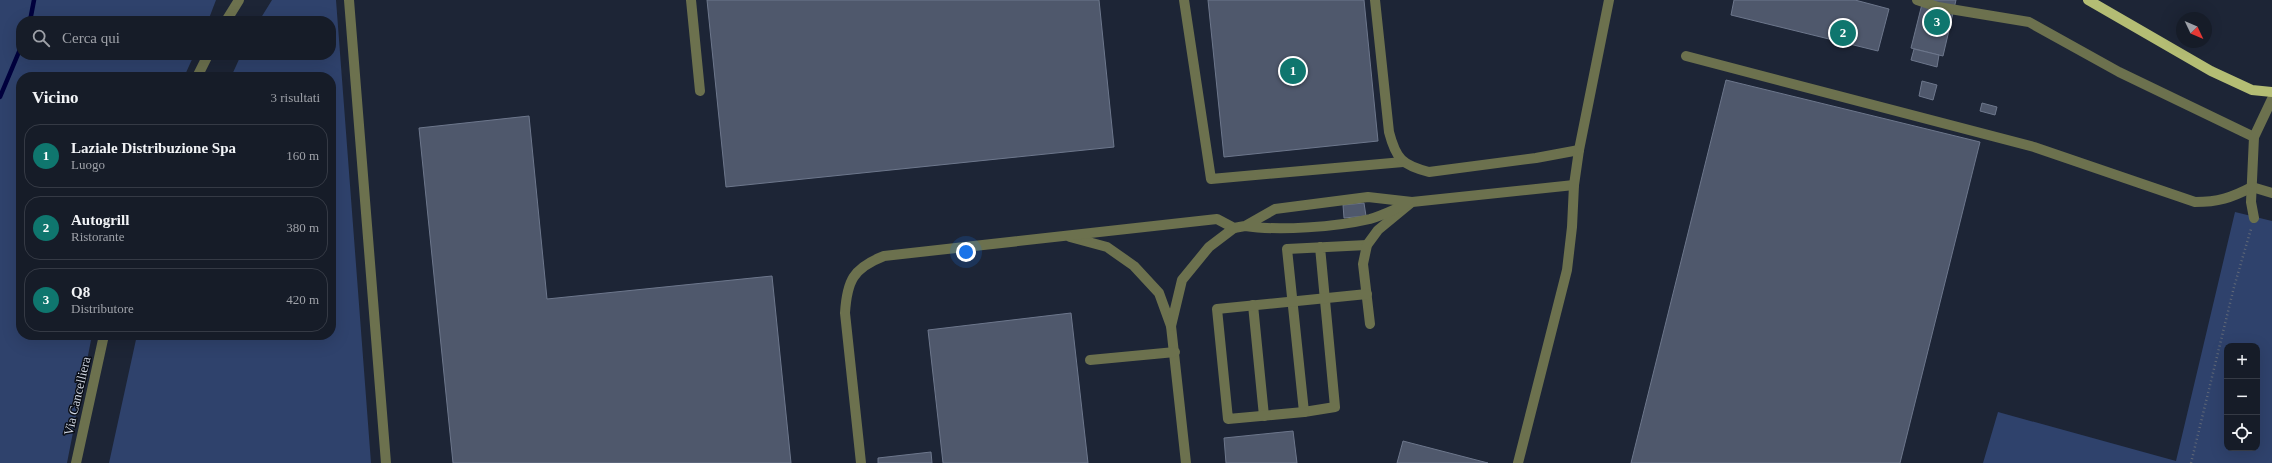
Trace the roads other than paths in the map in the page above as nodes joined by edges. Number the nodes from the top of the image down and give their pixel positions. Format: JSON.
{"nodes":[{"id":1,"x":232,"y":0,"type":"edge"},
{"id":2,"x":239,"y":0,"type":"edge"},
{"id":3,"x":350,"y":0,"type":"edge"},
{"id":4,"x":691,"y":0,"type":"edge"},
{"id":5,"x":1184,"y":0,"type":"edge"},
{"id":6,"x":1375,"y":0,"type":"edge"},
{"id":7,"x":1609,"y":0,"type":"edge"},
{"id":8,"x":1917,"y":0,"type":"edge"},
{"id":9,"x":2088,"y":0,"type":"edge"},
{"id":10,"x":232,"y":11,"type":"junction"},
{"id":11,"x":229,"y":16,"type":"edge"},
{"id":12,"x":1686,"y":56,"type":"dead end"},
{"id":13,"x":206,"y":60,"type":"edge"},
{"id":14,"x":200,"y":72,"type":"edge"},
{"id":15,"x":700,"y":91,"type":"dead end"},
{"id":16,"x":2272,"y":92,"type":"edge"},
{"id":17,"x":2272,"y":99,"type":"edge"},
{"id":18,"x":2254,"y":137,"type":"junction"},
{"id":19,"x":1579,"y":150,"type":"junction"},
{"id":20,"x":1403,"y":162,"type":"junction"},
{"id":21,"x":1574,"y":185,"type":"junction"},
{"id":22,"x":2252,"y":187,"type":"junction"},
{"id":23,"x":2272,"y":193,"type":"edge"},
{"id":24,"x":1412,"y":202,"type":"junction"},
{"id":25,"x":2254,"y":218,"type":"road end"},
{"id":26,"x":1245,"y":226,"type":"junction"},
{"id":27,"x":1234,"y":228,"type":"junction"},
{"id":28,"x":1064,"y":236,"type":"junction"},
{"id":29,"x":1367,"y":245,"type":"junction"},
{"id":30,"x":1320,"y":248,"type":"junction"},
{"id":31,"x":1367,"y":294,"type":"junction"},
{"id":32,"x":1325,"y":298,"type":"junction"},
{"id":33,"x":1292,"y":301,"type":"junction"},
{"id":34,"x":1253,"y":305,"type":"junction"},
{"id":35,"x":1370,"y":324,"type":"dead end"},
{"id":36,"x":1171,"y":326,"type":"junction"},
{"id":37,"x":103,"y":340,"type":"edge"},
{"id":38,"x":1175,"y":352,"type":"junction"},
{"id":39,"x":1090,"y":360,"type":"dead end"},
{"id":40,"x":1304,"y":412,"type":"junction"},
{"id":41,"x":1264,"y":416,"type":"junction"},
{"id":42,"x":76,"y":463,"type":"edge"},
{"id":43,"x":386,"y":463,"type":"edge"},
{"id":44,"x":861,"y":463,"type":"edge"},
{"id":45,"x":1186,"y":463,"type":"edge"},
{"id":46,"x":1518,"y":463,"type":"edge"}],
"edges":[{"from":1,"to":10,"type":"street"},
{"from":2,"to":10,"type":"street"},
{"from":3,"to":43,"type":"street"},
{"from":4,"to":15,"type":"street"},
{"from":5,"to":20,"type":"street"},
{"from":6,"to":20,"type":"street"},
{"from":7,"to":19,"type":"street"},
{"from":8,"to":18,"type":"street"},
{"from":9,"to":16,"type":"main road"},
{"from":10,"to":11,"type":"street"},
{"from":12,"to":22,"type":"street"},
{"from":13,"to":14,"type":"street"},
{"from":17,"to":18,"type":"street"},
{"from":18,"to":22,"type":"street"},
{"from":19,"to":20,"type":"street"},
{"from":19,"to":21,"type":"street"},
{"from":21,"to":24,"type":"street"},
{"from":21,"to":46,"type":"street"},
{"from":22,"to":23,"type":"street"},
{"from":22,"to":25,"type":"street"},
{"from":24,"to":26,"type":"street"},
{"from":24,"to":26,"type":"street"},
{"from":24,"to":29,"type":"street"},
{"from":26,"to":27,"type":"street"},
{"from":27,"to":28,"type":"street"},
{"from":27,"to":36,"type":"street"},
{"from":28,"to":36,"type":"street"},
{"from":28,"to":44,"type":"street"},
{"from":29,"to":30,"type":"street"},
{"from":29,"to":31,"type":"street"},
{"from":30,"to":32,"type":"street"},
{"from":30,"to":33,"type":"street"},
{"from":31,"to":32,"type":"street"},
{"from":31,"to":35,"type":"street"},
{"from":32,"to":33,"type":"street"},
{"from":32,"to":40,"type":"street"},
{"from":33,"to":34,"type":"street"},
{"from":33,"to":40,"type":"street"},
{"from":34,"to":41,"type":"street"},
{"from":34,"to":41,"type":"street"},
{"from":36,"to":38,"type":"street"},
{"from":37,"to":42,"type":"street","name":"Via Cancelliera"},
{"from":38,"to":39,"type":"street"},
{"from":38,"to":45,"type":"street"},
{"from":40,"to":41,"type":"street"}]}
